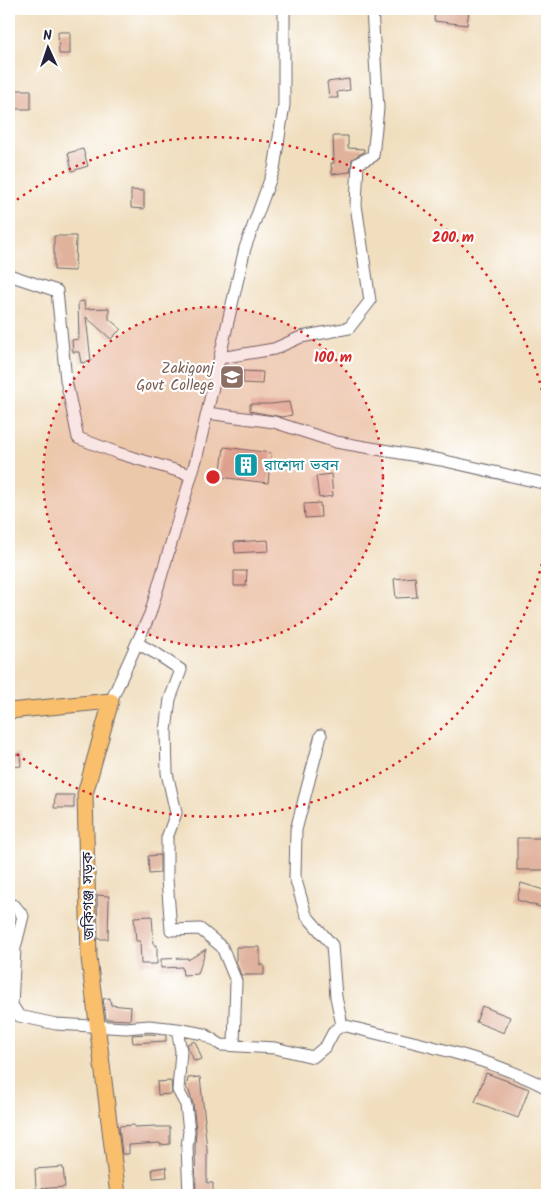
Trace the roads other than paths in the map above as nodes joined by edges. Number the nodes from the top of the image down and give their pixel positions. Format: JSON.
{"nodes":[{"id":1,"x":284,"y":9,"type":"edge"},
{"id":2,"x":372,"y":9,"type":"edge"},
{"id":3,"x":9,"y":275,"type":"edge"},
{"id":4,"x":220,"y":358,"type":"junction"},
{"id":5,"x":207,"y":413,"type":"junction"},
{"id":6,"x":191,"y":475,"type":"junction"},
{"id":7,"x":547,"y":484,"type":"edge"},
{"id":8,"x":137,"y":643,"type":"junction"},
{"id":9,"x":111,"y":701,"type":"junction"},
{"id":10,"x":9,"y":711,"type":"edge"},
{"id":11,"x":321,"y":735,"type":"dead end"},
{"id":12,"x":9,"y":904,"type":"edge"},
{"id":13,"x":342,"y":1025,"type":"junction"},
{"id":14,"x":98,"y":1026,"type":"junction"},
{"id":15,"x":176,"y":1029,"type":"junction"},
{"id":16,"x":234,"y":1045,"type":"junction"},
{"id":17,"x":547,"y":1088,"type":"edge"},
{"id":18,"x":118,"y":1195,"type":"edge"},
{"id":19,"x":189,"y":1195,"type":"edge"}],
"edges":[{"from":1,"to":4,"type":"street"},
{"from":2,"to":4,"type":"street"},
{"from":3,"to":6,"type":"street"},
{"from":4,"to":5,"type":"street"},
{"from":5,"to":6,"type":"street"},
{"from":5,"to":7,"type":"street"},
{"from":6,"to":8,"type":"street"},
{"from":8,"to":9,"type":"street"},
{"from":8,"to":16,"type":"street"},
{"from":9,"to":10,"type":"main road"},
{"from":9,"to":14,"type":"main road","name":"জকিগঞ্জ সড়ক"},
{"from":11,"to":13,"type":"street"},
{"from":12,"to":14,"type":"street"},
{"from":13,"to":16,"type":"street"},
{"from":13,"to":17,"type":"street"},
{"from":14,"to":15,"type":"street"},
{"from":14,"to":18,"type":"main road","name":"জকিগঞ্জ সড়ক"},
{"from":15,"to":16,"type":"street"},
{"from":15,"to":19,"type":"street"}]}
